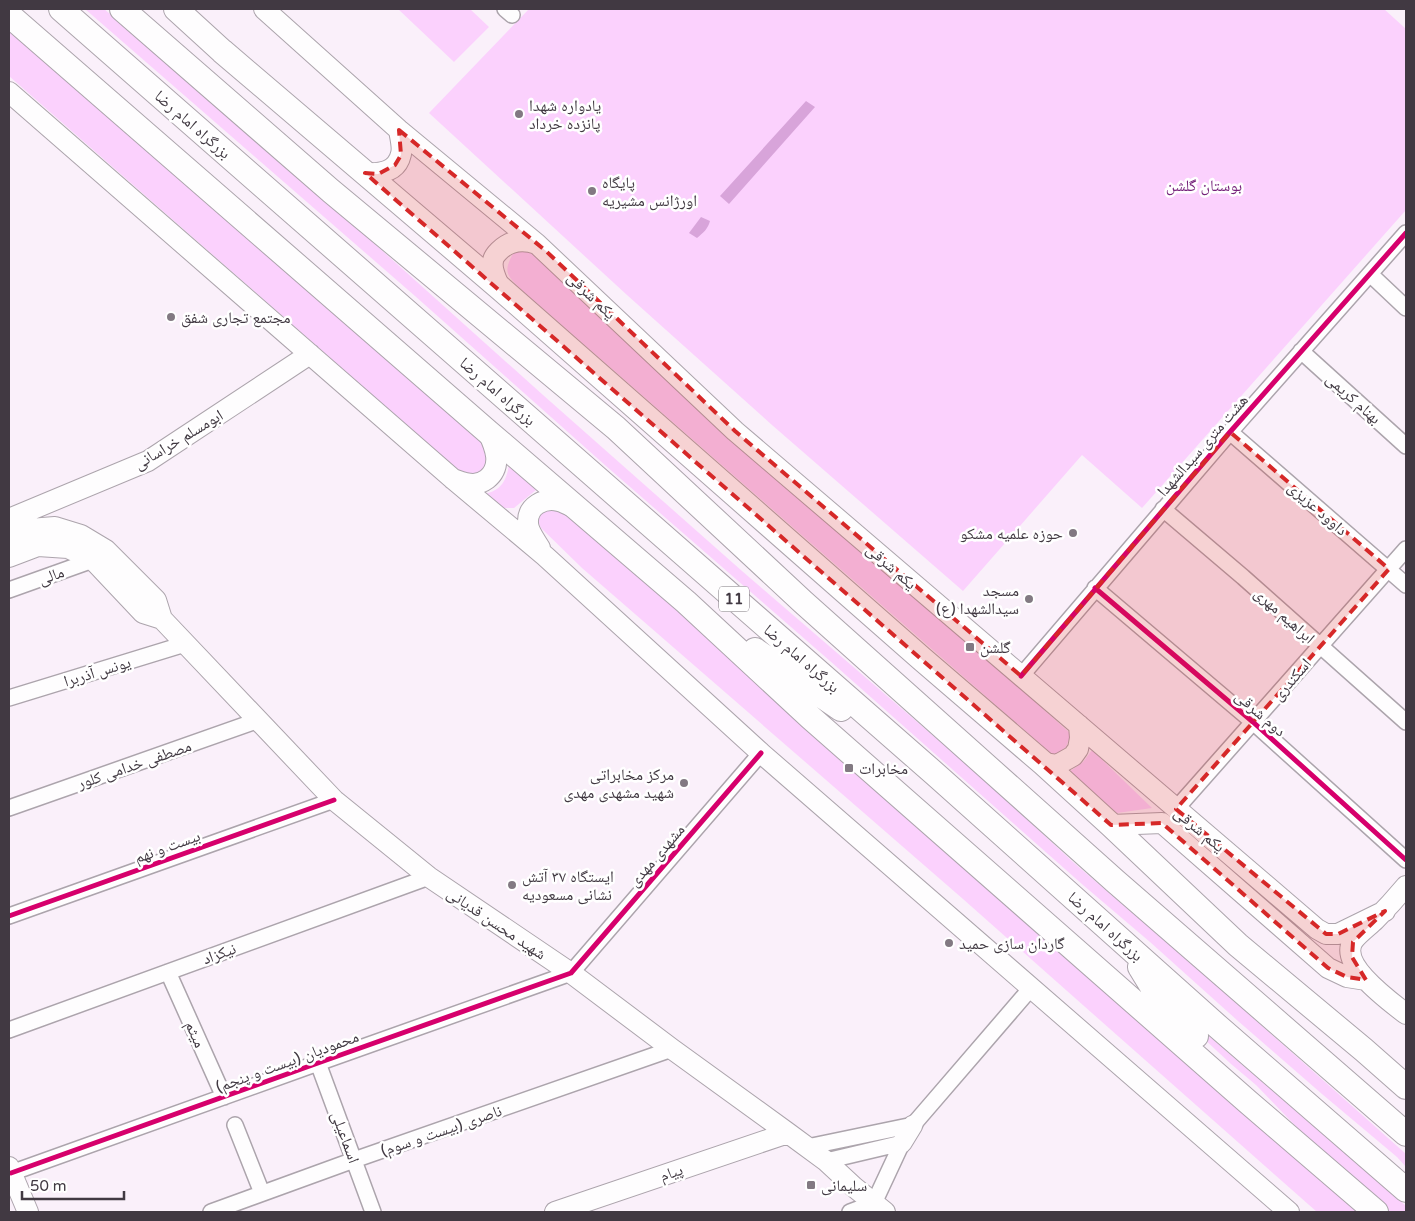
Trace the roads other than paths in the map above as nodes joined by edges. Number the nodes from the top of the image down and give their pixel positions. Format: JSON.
{"nodes":[{"id":1,"x":61,"y":9,"type":"edge"},
{"id":2,"x":122,"y":9,"type":"edge"},
{"id":3,"x":264,"y":9,"type":"edge"},
{"id":4,"x":177,"y":10,"type":"edge"},
{"id":5,"x":9,"y":15,"type":"edge"},
{"id":6,"x":9,"y":92,"type":"edge"},
{"id":7,"x":399,"y":130,"type":"junction"},
{"id":8,"x":365,"y":172,"type":"junction"},
{"id":9,"x":1406,"y":233,"type":"edge"},
{"id":10,"x":537,"y":244,"type":"junction"},
{"id":11,"x":1370,"y":274,"type":"junction"},
{"id":12,"x":500,"y":288,"type":"junction"},
{"id":13,"x":1406,"y":308,"type":"edge"},
{"id":14,"x":1301,"y":351,"type":"junction"},
{"id":15,"x":310,"y":354,"type":"junction"},
{"id":16,"x":580,"y":358,"type":"junction"},
{"id":17,"x":488,"y":432,"type":"junction"},
{"id":18,"x":1230,"y":432,"type":"junction"},
{"id":19,"x":1406,"y":446,"type":"edge"},
{"id":20,"x":453,"y":479,"type":"junction"},
{"id":21,"x":1163,"y":509,"type":"junction"},
{"id":22,"x":580,"y":510,"type":"junction"},
{"id":23,"x":9,"y":518,"type":"edge"},
{"id":24,"x":9,"y":537,"type":"edge"},
{"id":25,"x":1406,"y":550,"type":"edge"},
{"id":26,"x":545,"y":556,"type":"junction"},
{"id":27,"x":9,"y":557,"type":"edge"},
{"id":28,"x":92,"y":560,"type":"junction"},
{"id":29,"x":1389,"y":569,"type":"junction"},
{"id":30,"x":1406,"y":585,"type":"edge"},
{"id":31,"x":1095,"y":588,"type":"junction"},
{"id":32,"x":9,"y":590,"type":"edge"},
{"id":33,"x":686,"y":602,"type":"junction"},
{"id":34,"x":803,"y":602,"type":"junction"},
{"id":35,"x":162,"y":619,"type":"junction"},
{"id":36,"x":185,"y":644,"type":"junction"},
{"id":37,"x":1320,"y":646,"type":"junction"},
{"id":38,"x":1021,"y":676,"type":"junction"},
{"id":39,"x":9,"y":698,"type":"edge"},
{"id":40,"x":259,"y":720,"type":"junction"},
{"id":41,"x":1253,"y":722,"type":"junction"},
{"id":42,"x":1406,"y":722,"type":"edge"},
{"id":43,"x":1079,"y":725,"type":"junction"},
{"id":44,"x":761,"y":753,"type":"junction"},
{"id":45,"x":1043,"y":763,"type":"junction"},
{"id":46,"x":935,"y":774,"type":"junction"},
{"id":47,"x":334,"y":800,"type":"junction"},
{"id":48,"x":9,"y":808,"type":"edge"},
{"id":49,"x":1176,"y":809,"type":"junction"},
{"id":50,"x":1111,"y":824,"type":"junction"},
{"id":51,"x":1406,"y":860,"type":"edge"},
{"id":52,"x":429,"y":877,"type":"junction"},
{"id":53,"x":1406,"y":886,"type":"edge"},
{"id":54,"x":1385,"y":911,"type":"junction"},
{"id":55,"x":9,"y":916,"type":"edge"},
{"id":56,"x":1126,"y":944,"type":"junction"},
{"id":57,"x":168,"y":972,"type":"junction"},
{"id":58,"x":571,"y":974,"type":"junction"},
{"id":59,"x":1366,"y":980,"type":"junction"},
{"id":60,"x":1031,"y":988,"type":"junction"},
{"id":61,"x":1406,"y":1014,"type":"edge"},
{"id":62,"x":9,"y":1030,"type":"edge"},
{"id":63,"x":672,"y":1049,"type":"junction"},
{"id":64,"x":318,"y":1063,"type":"junction"},
{"id":65,"x":1406,"y":1087,"type":"edge"},
{"id":66,"x":224,"y":1097,"type":"junction"},
{"id":67,"x":235,"y":1125,"type":"dead end"},
{"id":68,"x":913,"y":1125,"type":"junction"},
{"id":69,"x":1403,"y":1132,"type":"edge"},
{"id":70,"x":788,"y":1133,"type":"junction"},
{"id":71,"x":902,"y":1143,"type":"junction"},
{"id":72,"x":807,"y":1147,"type":"junction"},
{"id":73,"x":1306,"y":1151,"type":"junction"},
{"id":74,"x":354,"y":1160,"type":"junction"},
{"id":75,"x":826,"y":1161,"type":"junction"},
{"id":76,"x":10,"y":1170,"type":"edge"},
{"id":77,"x":1406,"y":1190,"type":"edge"},
{"id":78,"x":262,"y":1194,"type":"junction"},
{"id":79,"x":880,"y":1208,"type":"edge"},
{"id":80,"x":28,"y":1212,"type":"edge"},
{"id":81,"x":211,"y":1212,"type":"edge"},
{"id":82,"x":373,"y":1212,"type":"edge"},
{"id":83,"x":555,"y":1212,"type":"edge"},
{"id":84,"x":850,"y":1212,"type":"edge"},
{"id":85,"x":1289,"y":1212,"type":"edge"},
{"id":86,"x":1376,"y":1212,"type":"edge"}],
"edges":[{"from":1,"to":46,"type":"highway","name":"بزرگراه امام رضا","number":"11"},
{"from":2,"to":34,"type":"highway"},
{"from":3,"to":7,"type":"main road","name":"یکم شرقی"},
{"from":4,"to":8,"type":"highway"},
{"from":5,"to":17,"type":"highway"},
{"from":6,"to":15,"type":"main road"},
{"from":7,"to":8,"type":"main road"},
{"from":7,"to":10,"type":"main road","name":"یکم شرقی"},
{"from":8,"to":12,"type":"highway"},
{"from":9,"to":11,"type":"street","name":"هشت متری سیدالشهدا"},
{"from":10,"to":12,"type":"main road"},
{"from":10,"to":38,"type":"main road","name":"یکم شرقی"},
{"from":11,"to":13,"type":"street"},
{"from":11,"to":14,"type":"street","name":"هشت متری سیدالشهدا"},
{"from":12,"to":16,"type":"highway"},
{"from":14,"to":18,"type":"street","name":"هشت متری سیدالشهدا"},
{"from":14,"to":19,"type":"street","name":"بهنام کریمی"},
{"from":15,"to":20,"type":"main road"},
{"from":15,"to":23,"type":"main road","name":"ابومسلم خراسانی"},
{"from":16,"to":34,"type":"highway"},
{"from":16,"to":45,"type":"highway"},
{"from":17,"to":20,"type":"main road"},
{"from":17,"to":22,"type":"highway"},
{"from":18,"to":21,"type":"street","name":"هشت متری سیدالشهدا"},
{"from":18,"to":29,"type":"street","name":"داوود عزیزی"},
{"from":20,"to":26,"type":"main road"},
{"from":21,"to":31,"type":"street","name":"هشت متری سیدالشهدا"},
{"from":21,"to":37,"type":"street","name":"ابراهیم مهری"},
{"from":22,"to":26,"type":"main road"},
{"from":22,"to":33,"type":"highway"},
{"from":24,"to":35,"type":"main road","name":"شهید محسن قدیانی"},
{"from":25,"to":29,"type":"street","name":"اسکندری"},
{"from":26,"to":44,"type":"main road"},
{"from":27,"to":28,"type":"main road","name":"شهید محسن قدیانی"},
{"from":28,"to":32,"type":"street","name":"مالی"},
{"from":28,"to":35,"type":"main road","name":"شهید محسن قدیانی"},
{"from":29,"to":30,"type":"street","name":"داوود عزیزی"},
{"from":29,"to":37,"type":"street","name":"اسکندری"},
{"from":31,"to":38,"type":"street","name":"هشت متری سیدالشهدا"},
{"from":31,"to":41,"type":"street","name":"دوم شرقی"},
{"from":33,"to":46,"type":"highway"},
{"from":33,"to":73,"type":"highway"},
{"from":34,"to":69,"type":"highway"},
{"from":35,"to":36,"type":"main road","name":"شهید محسن قدیانی"},
{"from":36,"to":39,"type":"street","name":"یونس آذربرا"},
{"from":36,"to":40,"type":"main road","name":"شهید محسن قدیانی"},
{"from":37,"to":41,"type":"street","name":"اسکندری"},
{"from":37,"to":42,"type":"street","name":"ابراهیم مهری"},
{"from":38,"to":43,"type":"main road","name":"یکم شرقی"},
{"from":40,"to":47,"type":"main road","name":"شهید محسن قدیانی"},
{"from":40,"to":48,"type":"street","name":"مصطفی خدامی کلور"},
{"from":41,"to":49,"type":"street","name":"اسکندری"},
{"from":41,"to":51,"type":"street","name":"دوم شرقی"},
{"from":43,"to":45,"type":"main road"},
{"from":43,"to":49,"type":"main road","name":"یکم شرقی"},
{"from":44,"to":58,"type":"street","name":"مشهدی مهدی"},
{"from":44,"to":60,"type":"main road"},
{"from":45,"to":50,"type":"highway"},
{"from":46,"to":56,"type":"highway","name":"بزرگراه امام رضا","number":"11"},
{"from":47,"to":52,"type":"main road","name":"شهید محسن قدیانی"},
{"from":47,"to":55,"type":"street","name":"بیست و نهم"},
{"from":49,"to":54,"type":"main road","name":"یکم شرقی"},
{"from":50,"to":59,"type":"main road"},
{"from":50,"to":65,"type":"highway"},
{"from":52,"to":57,"type":"street","name":"نیکزاد"},
{"from":52,"to":58,"type":"main road","name":"شهید محسن قدیانی"},
{"from":53,"to":54,"type":"main road"},
{"from":54,"to":59,"type":"main road"},
{"from":56,"to":73,"type":"highway"},
{"from":56,"to":77,"type":"highway","name":"بزرگراه امام رضا","number":"11"},
{"from":57,"to":62,"type":"street","name":"نیکزاد"},
{"from":57,"to":66,"type":"street","name":"میثم"},
{"from":58,"to":63,"type":"main road","name":"شهید محسن قدیانی"},
{"from":58,"to":64,"type":"street","name":"محمودیان (بیست و پنجم)"},
{"from":59,"to":61,"type":"main road"},
{"from":60,"to":68,"type":"street"},
{"from":60,"to":85,"type":"main road"},
{"from":63,"to":70,"type":"main road","name":"شهید محسن قدیانی"},
{"from":63,"to":74,"type":"street","name":"ناصری (بیست و سوم)"},
{"from":64,"to":66,"type":"street","name":"محمودیان (بیست و پنجم)"},
{"from":64,"to":74,"type":"street","name":"اسماعیلی"},
{"from":66,"to":76,"type":"street","name":"محمودیان (بیست و پنجم)"},
{"from":67,"to":78,"type":"street"},
{"from":68,"to":71,"type":"street"},
{"from":68,"to":72,"type":"street"},
{"from":70,"to":72,"type":"main road","name":"شهید محسن قدیانی"},
{"from":70,"to":83,"type":"main road","name":"پیام"},
{"from":71,"to":75,"type":"street"},
{"from":71,"to":79,"type":"street"},
{"from":72,"to":75,"type":"main road","name":"شهید محسن قدیانی"},
{"from":73,"to":86,"type":"highway"},
{"from":74,"to":78,"type":"street","name":"ناصری (بیست و سوم)"},
{"from":74,"to":82,"type":"street","name":"اسماعیلی"},
{"from":75,"to":79,"type":"main road","name":"شهید محسن قدیانی"},
{"from":76,"to":80,"type":"main road"},
{"from":78,"to":81,"type":"street","name":"ناصری (بیست و سوم)"},
{"from":79,"to":84,"type":"street"}]}
